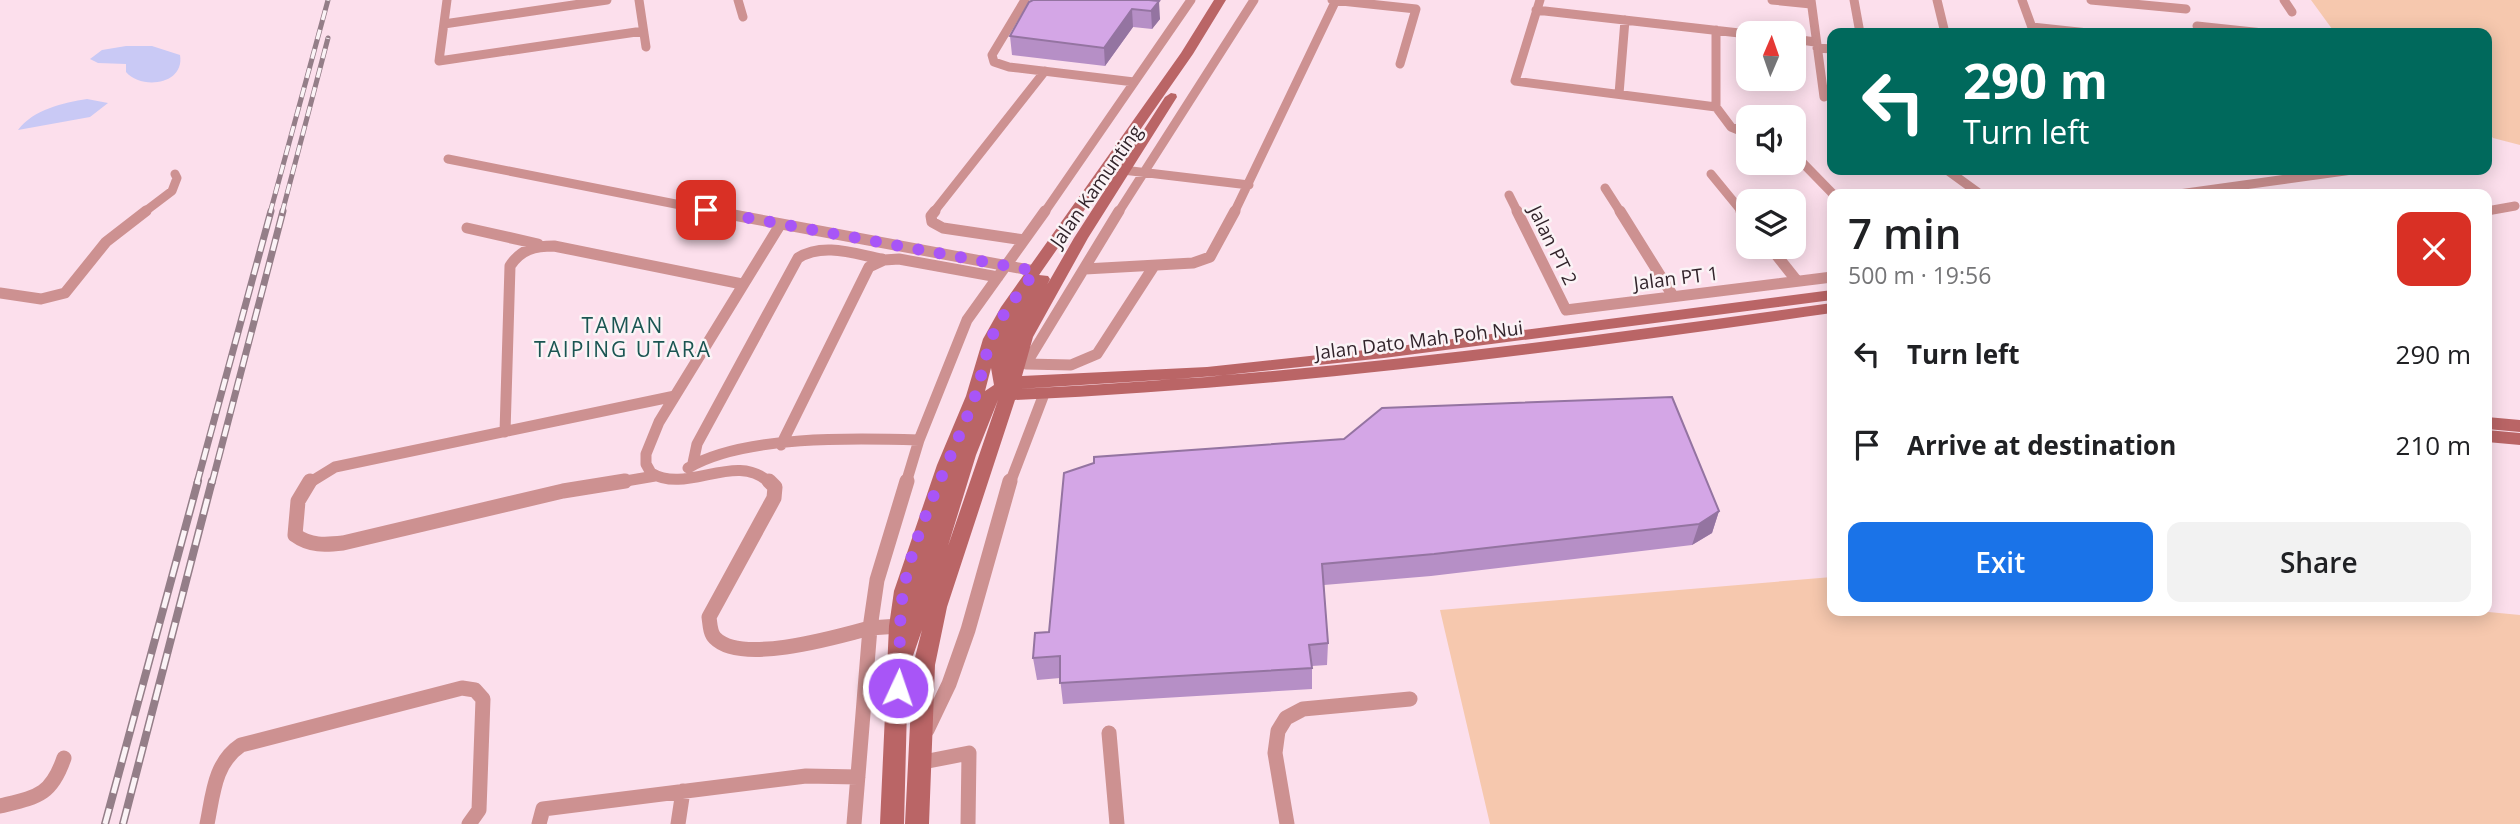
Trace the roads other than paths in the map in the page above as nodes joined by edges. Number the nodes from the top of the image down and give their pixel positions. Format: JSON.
{"nodes":[{"id":1,"x":447,"y":0,"type":"edge"},
{"id":2,"x":607,"y":0,"type":"edge"},
{"id":3,"x":639,"y":0,"type":"edge"},
{"id":4,"x":738,"y":0,"type":"edge"},
{"id":5,"x":1025,"y":0,"type":"edge"},
{"id":6,"x":1191,"y":0,"type":"edge"},
{"id":7,"x":1220,"y":0,"type":"edge"},
{"id":8,"x":1233,"y":0,"type":"edge"},
{"id":9,"x":1254,"y":0,"type":"edge"},
{"id":10,"x":1334,"y":0,"type":"edge"},
{"id":11,"x":1540,"y":0,"type":"edge"},
{"id":12,"x":1772,"y":0,"type":"edge"},
{"id":13,"x":1854,"y":0,"type":"edge"},
{"id":14,"x":1937,"y":0,"type":"edge"},
{"id":15,"x":2022,"y":0,"type":"edge"},
{"id":16,"x":2091,"y":0,"type":"edge"},
{"id":17,"x":2182,"y":0,"type":"edge"},
{"id":18,"x":2284,"y":0,"type":"edge"},
{"id":19,"x":1811,"y":2,"type":"edge"},
{"id":20,"x":1387,"y":3,"type":"edge"},
{"id":21,"x":2186,"y":9,"type":"junction"},
{"id":22,"x":1536,"y":10,"type":"junction"},
{"id":23,"x":2292,"y":12,"type":"dead end"},
{"id":24,"x":743,"y":17,"type":"dead end"},
{"id":25,"x":1625,"y":20,"type":"junction"},
{"id":26,"x":444,"y":24,"type":"junction"},
{"id":27,"x":1859,"y":28,"type":"edge"},
{"id":28,"x":1944,"y":28,"type":"edge"},
{"id":29,"x":2032,"y":28,"type":"edge"},
{"id":30,"x":2198,"y":28,"type":"edge"},
{"id":31,"x":1716,"y":30,"type":"junction"},
{"id":32,"x":643,"y":31,"type":"junction"},
{"id":33,"x":1736,"y":32,"type":"edge"},
{"id":34,"x":1806,"y":42,"type":"edge"},
{"id":35,"x":1816,"y":45,"type":"junction"},
{"id":36,"x":646,"y":47,"type":"dead end"},
{"id":37,"x":1827,"y":48,"type":"edge"},
{"id":38,"x":1400,"y":64,"type":"dead end"},
{"id":39,"x":1045,"y":71,"type":"junction"},
{"id":40,"x":1135,"y":82,"type":"junction"},
{"id":41,"x":1619,"y":94,"type":"junction"},
{"id":42,"x":1824,"y":97,"type":"dead end"},
{"id":43,"x":1716,"y":107,"type":"junction"},
{"id":44,"x":1736,"y":129,"type":"edge"},
{"id":45,"x":448,"y":159,"type":"dead end"},
{"id":46,"x":1806,"y":166,"type":"edge"},
{"id":47,"x":1123,"y":170,"type":"junction"},
{"id":48,"x":1143,"y":173,"type":"junction"},
{"id":49,"x":175,"y":174,"type":"dead end"},
{"id":50,"x":1711,"y":174,"type":"dead end"},
{"id":51,"x":1954,"y":175,"type":"edge"},
{"id":52,"x":2316,"y":175,"type":"edge"},
{"id":53,"x":1249,"y":185,"type":"junction"},
{"id":54,"x":1605,"y":188,"type":"dead end"},
{"id":55,"x":1828,"y":189,"type":"edge"},
{"id":56,"x":1973,"y":189,"type":"edge"},
{"id":57,"x":2215,"y":189,"type":"edge"},
{"id":58,"x":1509,"y":195,"type":"dead end"},
{"id":59,"x":1736,"y":205,"type":"edge"},
{"id":60,"x":2515,"y":206,"type":"dead end"},
{"id":61,"x":2492,"y":210,"type":"edge"},
{"id":62,"x":780,"y":225,"type":"junction"},
{"id":63,"x":467,"y":228,"type":"dead end"},
{"id":64,"x":1024,"y":240,"type":"junction"},
{"id":65,"x":880,"y":243,"type":"junction"},
{"id":66,"x":542,"y":245,"type":"junction"},
{"id":67,"x":1048,"y":254,"type":"junction"},
{"id":68,"x":862,"y":256,"type":"junction"},
{"id":69,"x":1780,"y":259,"type":"edge"},
{"id":70,"x":884,"y":260,"type":"junction"},
{"id":71,"x":1154,"y":266,"type":"junction"},
{"id":72,"x":1085,"y":269,"type":"junction"},
{"id":73,"x":1002,"y":271,"type":"junction"},
{"id":74,"x":1035,"y":271,"type":"junction"},
{"id":75,"x":1827,"y":278,"type":"edge"},
{"id":76,"x":1797,"y":281,"type":"junction"},
{"id":77,"x":742,"y":284,"type":"junction"},
{"id":78,"x":0,"y":293,"type":"edge"},
{"id":79,"x":1673,"y":296,"type":"junction"},
{"id":80,"x":1827,"y":296,"type":"edge"},
{"id":81,"x":1827,"y":309,"type":"edge"},
{"id":82,"x":1566,"y":310,"type":"joint"},
{"id":83,"x":1007,"y":388,"type":"junction"},
{"id":84,"x":1044,"y":394,"type":"junction"},
{"id":85,"x":675,"y":396,"type":"junction"},
{"id":86,"x":2492,"y":423,"type":"edge"},
{"id":87,"x":2520,"y":426,"type":"edge"},
{"id":88,"x":505,"y":432,"type":"junction"},
{"id":89,"x":2492,"y":436,"type":"edge"},
{"id":90,"x":919,"y":439,"type":"junction"},
{"id":91,"x":2520,"y":439,"type":"edge"},
{"id":92,"x":781,"y":445,"type":"junction"},
{"id":93,"x":693,"y":463,"type":"junction"},
{"id":94,"x":655,"y":476,"type":"junction"},
{"id":95,"x":682,"y":477,"type":"junction"},
{"id":96,"x":899,"y":626,"type":"junction"},
{"id":97,"x":870,"y":628,"type":"junction"},
{"id":98,"x":900,"y":666,"type":"junction"},
{"id":99,"x":1410,"y":699,"type":"dead end"},
{"id":100,"x":1109,"y":733,"type":"dead end"},
{"id":101,"x":919,"y":756,"type":"junction"},
{"id":102,"x":64,"y":758,"type":"dead end"},
{"id":103,"x":858,"y":777,"type":"junction"},
{"id":104,"x":683,"y":792,"type":"junction"},
{"id":105,"x":0,"y":806,"type":"edge"},
{"id":106,"x":207,"y":824,"type":"edge"},
{"id":107,"x":469,"y":824,"type":"edge"},
{"id":108,"x":539,"y":824,"type":"edge"},
{"id":109,"x":678,"y":824,"type":"edge"},
{"id":110,"x":854,"y":824,"type":"edge"},
{"id":111,"x":892,"y":824,"type":"edge"},
{"id":112,"x":917,"y":824,"type":"edge"},
{"id":113,"x":968,"y":824,"type":"edge"},
{"id":114,"x":1116,"y":824,"type":"edge"},
{"id":115,"x":1287,"y":824,"type":"edge"}],
"edges":[{"from":1,"to":26,"type":"street"},
{"from":2,"to":26,"type":"street"},
{"from":3,"to":32,"type":"street"},
{"from":4,"to":24,"type":"street"},
{"from":5,"to":39,"type":"street"},
{"from":6,"to":40,"type":"street"},
{"from":7,"to":67,"type":"main road","name":"Jalan Kamunting"},
{"from":8,"to":47,"type":"main road","name":"Jalan Kamunting"},
{"from":9,"to":48,"type":"street"},
{"from":10,"to":20,"type":"street"},
{"from":10,"to":53,"type":"street"},
{"from":11,"to":22,"type":"street"},
{"from":12,"to":19,"type":"street"},
{"from":13,"to":27,"type":"street"},
{"from":14,"to":28,"type":"street"},
{"from":15,"to":29,"type":"street"},
{"from":16,"to":21,"type":"street"},
{"from":17,"to":21,"type":"street"},
{"from":18,"to":23,"type":"street"},
{"from":19,"to":35,"type":"street"},
{"from":20,"to":38,"type":"street"},
{"from":21,"to":30,"type":"street"},
{"from":22,"to":25,"type":"street"},
{"from":22,"to":41,"type":"street"},
{"from":25,"to":31,"type":"street"},
{"from":25,"to":41,"type":"street"},
{"from":26,"to":32,"type":"street"},
{"from":31,"to":33,"type":"street"},
{"from":31,"to":43,"type":"street"},
{"from":32,"to":36,"type":"street"},
{"from":34,"to":35,"type":"street"},
{"from":35,"to":37,"type":"street"},
{"from":35,"to":42,"type":"street"},
{"from":39,"to":40,"type":"street"},
{"from":39,"to":64,"type":"street"},
{"from":40,"to":64,"type":"street"},
{"from":41,"to":43,"type":"street"},
{"from":43,"to":44,"type":"street"},
{"from":45,"to":62,"type":"street"},
{"from":46,"to":55,"type":"street"},
{"from":47,"to":48,"type":"street"},
{"from":47,"to":83,"type":"main road","name":"Jalan Kamunting"},
{"from":48,"to":53,"type":"street"},
{"from":48,"to":72,"type":"street"},
{"from":49,"to":78,"type":"street"},
{"from":50,"to":59,"type":"street"},
{"from":51,"to":56,"type":"street"},
{"from":52,"to":57,"type":"street"},
{"from":53,"to":71,"type":"street"},
{"from":54,"to":79,"type":"street"},
{"from":58,"to":82,"type":"street","name":"Jalan PT 2"},
{"from":60,"to":61,"type":"street"},
{"from":62,"to":65,"type":"street"},
{"from":62,"to":77,"type":"street"},
{"from":63,"to":66,"type":"street"},
{"from":64,"to":73,"type":"street"},
{"from":65,"to":68,"type":"street"},
{"from":65,"to":73,"type":"street"},
{"from":66,"to":77,"type":"street"},
{"from":66,"to":88,"type":"street"},
{"from":67,"to":74,"type":"main road","name":"Jalan Kamunting"},
{"from":67,"to":83,"type":"main road"},
{"from":68,"to":70,"type":"street"},
{"from":68,"to":93,"type":"street"},
{"from":69,"to":76,"type":"street"},
{"from":70,"to":73,"type":"street"},
{"from":70,"to":92,"type":"street"},
{"from":71,"to":72,"type":"street"},
{"from":71,"to":72,"type":"street"},
{"from":73,"to":74,"type":"street"},
{"from":73,"to":90,"type":"street"},
{"from":74,"to":96,"type":"main road","name":"Jalan Kamunting"},
{"from":75,"to":76,"type":"street","name":"Jalan PT 1"},
{"from":76,"to":79,"type":"street","name":"Jalan PT 1"},
{"from":77,"to":85,"type":"street"},
{"from":79,"to":82,"type":"street","name":"Jalan PT 1"},
{"from":80,"to":83,"type":"main road","name":"Jalan Dato Mah Poh Nui"},
{"from":81,"to":84,"type":"main road","name":"Jalan Dato Mah Poh Nui"},
{"from":83,"to":84,"type":"main road","name":"Jalan Dato Mah Poh Nui"},
{"from":83,"to":98,"type":"main road"},
{"from":83,"to":101,"type":"main road","name":"Jalan Kamunting"},
{"from":84,"to":101,"type":"street"},
{"from":85,"to":88,"type":"street"},
{"from":85,"to":94,"type":"street"},
{"from":86,"to":87,"type":"main road"},
{"from":88,"to":94,"type":"street"},
{"from":89,"to":91,"type":"main road"},
{"from":90,"to":92,"type":"street"},
{"from":90,"to":97,"type":"street"},
{"from":92,"to":93,"type":"street"},
{"from":93,"to":95,"type":"street"},
{"from":94,"to":95,"type":"street"},
{"from":95,"to":97,"type":"street"},
{"from":96,"to":97,"type":"street"},
{"from":96,"to":98,"type":"main road","name":"Jalan Kamunting"},
{"from":97,"to":103,"type":"street"},
{"from":98,"to":111,"type":"main road","name":"Jalan Kamunting"},
{"from":99,"to":115,"type":"street"},
{"from":100,"to":114,"type":"street"},
{"from":101,"to":112,"type":"main road","name":"Jalan Kamunting"},
{"from":101,"to":113,"type":"street"},
{"from":102,"to":105,"type":"street"},
{"from":103,"to":104,"type":"street"},
{"from":103,"to":110,"type":"street"},
{"from":104,"to":108,"type":"street"},
{"from":104,"to":109,"type":"street"},
{"from":106,"to":107,"type":"street"}]}
